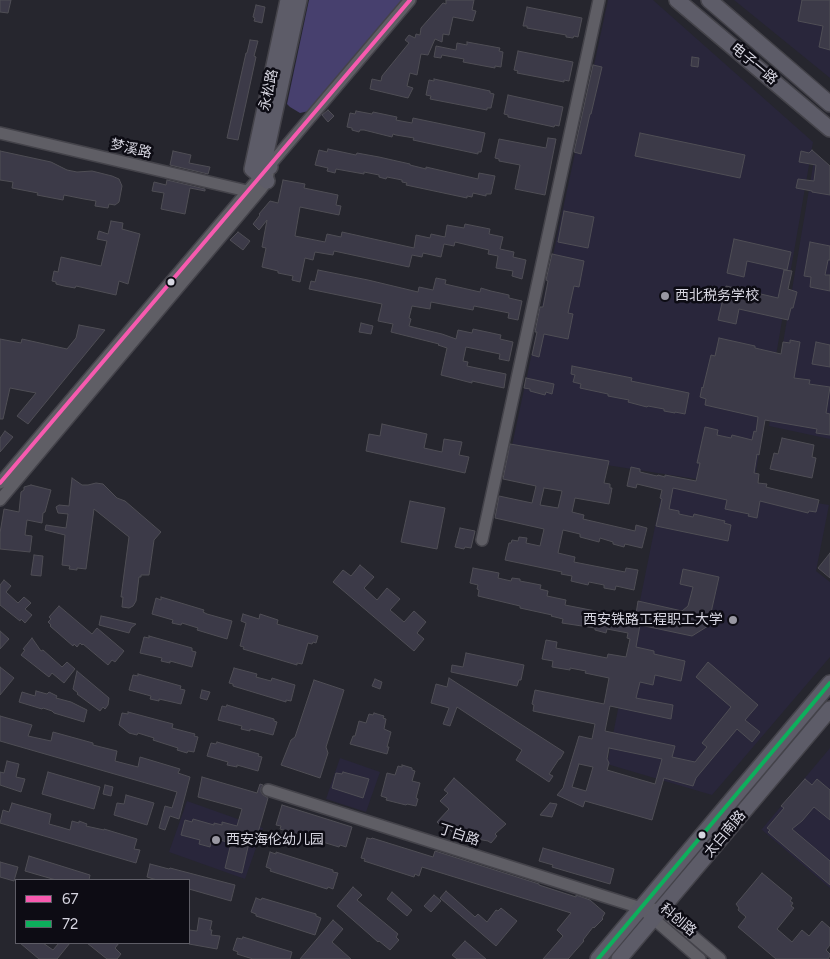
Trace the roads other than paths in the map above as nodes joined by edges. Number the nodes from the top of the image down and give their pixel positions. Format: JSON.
{"nodes":[{"id":1,"x":288,"y":0,"type":"edge"},
{"id":2,"x":299,"y":0,"type":"edge"},
{"id":3,"x":410,"y":0,"type":"edge"},
{"id":4,"x":599,"y":0,"type":"edge"},
{"id":5,"x":677,"y":0,"type":"edge"},
{"id":6,"x":709,"y":0,"type":"edge"},
{"id":7,"x":830,"y":104,"type":"edge"},
{"id":8,"x":830,"y":128,"type":"edge"},
{"id":9,"x":0,"y":133,"type":"edge"},
{"id":10,"x":265,"y":174,"type":"junction"},
{"id":11,"x":250,"y":194,"type":"junction"},
{"id":12,"x":0,"y":483,"type":"edge"},
{"id":13,"x":1,"y":497,"type":"edge"},
{"id":14,"x":482,"y":540,"type":"dead end"},
{"id":15,"x":830,"y":683,"type":"edge"},
{"id":16,"x":830,"y":709,"type":"edge"},
{"id":17,"x":268,"y":790,"type":"dead end"},
{"id":18,"x":641,"y":908,"type":"junction"},
{"id":19,"x":657,"y":915,"type":"junction"},
{"id":20,"x":598,"y":959,"type":"edge"},
{"id":21,"x":619,"y":959,"type":"edge"},
{"id":22,"x":700,"y":959,"type":"edge"},
{"id":23,"x":720,"y":959,"type":"edge"}],
"edges":[{"from":1,"to":10,"type":"main road","name":"永松路"},
{"from":2,"to":10,"type":"main road","name":"永松路"},
{"from":3,"to":10,"type":"street"},
{"from":4,"to":14,"type":"street"},
{"from":5,"to":8,"type":"main road","name":"电子一路"},
{"from":6,"to":7,"type":"main road","name":"电子一路"},
{"from":9,"to":11,"type":"street","name":"梦溪路"},
{"from":10,"to":11,"type":"street"},
{"from":11,"to":12,"type":"street"},
{"from":11,"to":13,"type":"street"},
{"from":15,"to":18,"type":"main road","name":"太白南路"},
{"from":16,"to":19,"type":"main road","name":"太白南路"},
{"from":17,"to":18,"type":"street","name":"丁白路"},
{"from":18,"to":19,"type":"street","name":"科创路"},
{"from":18,"to":20,"type":"main road","name":"太白南路"},
{"from":19,"to":21,"type":"main road","name":"太白南路"},
{"from":19,"to":22,"type":"street","name":"科创路"},
{"from":19,"to":23,"type":"street","name":"科创路"}]}
